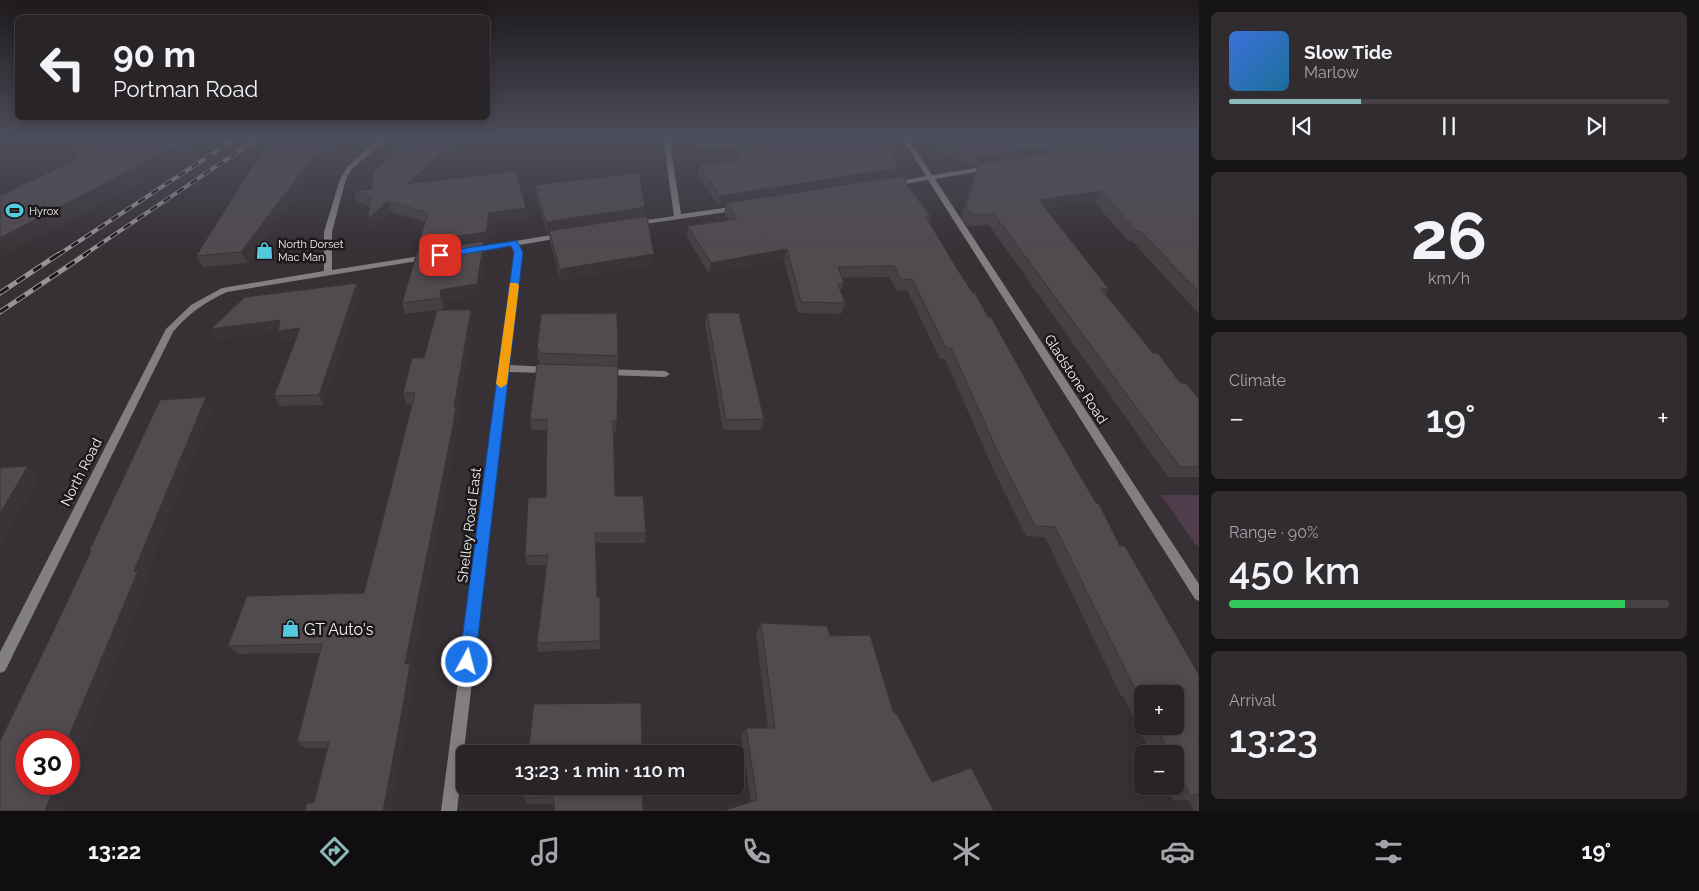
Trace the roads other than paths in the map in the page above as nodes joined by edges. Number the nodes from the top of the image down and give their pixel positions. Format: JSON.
{"nodes":[{"id":1,"x":345,"y":175,"type":"edge"},
{"id":2,"x":672,"y":175,"type":"edge"},
{"id":3,"x":928,"y":175,"type":"edge"},
{"id":4,"x":948,"y":175,"type":"edge"},
{"id":5,"x":930,"y":178,"type":"junction"},
{"id":6,"x":882,"y":186,"type":"edge"},
{"id":7,"x":746,"y":206,"type":"edge"},
{"id":8,"x":678,"y":217,"type":"junction"},
{"id":9,"x":630,"y":224,"type":"edge"},
{"id":10,"x":572,"y":234,"type":"edge"},
{"id":11,"x":514,"y":243,"type":"junction"},
{"id":12,"x":465,"y":251,"type":"edge"},
{"id":13,"x":436,"y":256,"type":"edge"},
{"id":14,"x":328,"y":272,"type":"junction"},
{"id":15,"x":503,"y":368,"type":"junction"},
{"id":16,"x":560,"y":370,"type":"edge"},
{"id":17,"x":589,"y":371,"type":"edge"},
{"id":18,"x":665,"y":374,"type":"dead end"},
{"id":19,"x":1193,"y":574,"type":"edge"},
{"id":20,"x":1199,"y":594,"type":"edge"},
{"id":21,"x":0,"y":666,"type":"edge"},
{"id":22,"x":449,"y":811,"type":"edge"}],
"edges":[{"from":1,"to":14,"type":"street"},
{"from":2,"to":8,"type":"street"},
{"from":3,"to":5,"type":"street","name":"Gladstone Road"},
{"from":4,"to":5,"type":"street"},
{"from":5,"to":6,"type":"street"},
{"from":5,"to":19,"type":"street","name":"Gladstone Road"},
{"from":7,"to":8,"type":"street"},
{"from":8,"to":9,"type":"street"},
{"from":10,"to":11,"type":"street"},
{"from":11,"to":12,"type":"street"},
{"from":11,"to":15,"type":"street","name":"Shelley Road East"},
{"from":13,"to":14,"type":"street","name":"North Road"},
{"from":14,"to":21,"type":"street","name":"North Road"},
{"from":15,"to":16,"type":"street"},
{"from":15,"to":22,"type":"street","name":"Shelley Road East"},
{"from":17,"to":18,"type":"street"},
{"from":19,"to":20,"type":"street","name":"Gladstone Road"}]}
